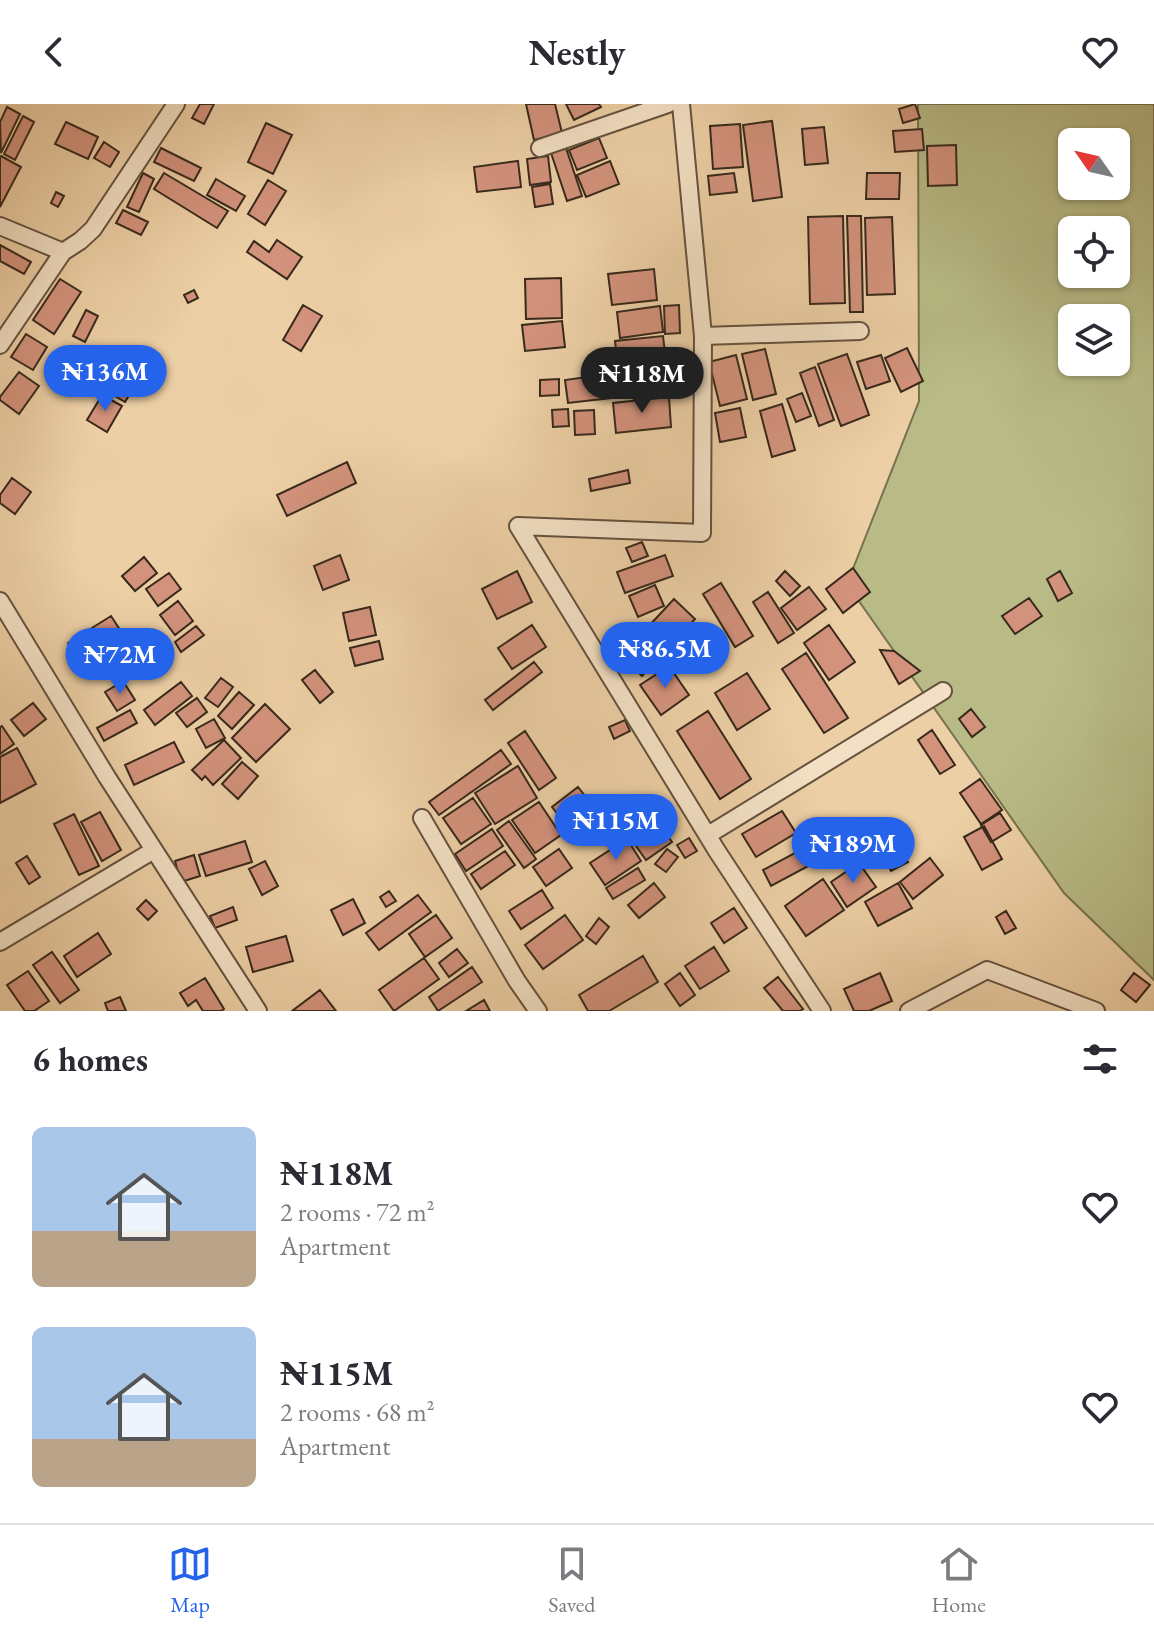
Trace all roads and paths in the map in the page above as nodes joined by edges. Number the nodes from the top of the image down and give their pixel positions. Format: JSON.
{"nodes":[{"id":1,"x":176,"y":104,"type":"edge"},
{"id":2,"x":668,"y":104,"type":"edge"},
{"id":3,"x":681,"y":104,"type":"edge"},
{"id":4,"x":540,"y":148,"type":"dead end"},
{"id":5,"x":0,"y":226,"type":"edge"},
{"id":6,"x":63,"y":252,"type":"junction"},
{"id":7,"x":860,"y":331,"type":"dead end"},
{"id":8,"x":703,"y":336,"type":"junction"},
{"id":9,"x":0,"y":345,"type":"edge"},
{"id":10,"x":0,"y":601,"type":"edge"},
{"id":11,"x":943,"y":691,"type":"dead end"},
{"id":12,"x":422,"y":818,"type":"dead end"},
{"id":13,"x":708,"y":835,"type":"junction"},
{"id":14,"x":154,"y":850,"type":"junction"},
{"id":15,"x":0,"y":942,"type":"edge"},
{"id":16,"x":258,"y":1011,"type":"edge"},
{"id":17,"x":538,"y":1011,"type":"edge"},
{"id":18,"x":822,"y":1011,"type":"edge"},
{"id":19,"x":909,"y":1011,"type":"edge"},
{"id":20,"x":1096,"y":1011,"type":"edge"}],
"edges":[{"from":1,"to":6,"type":"street"},
{"from":2,"to":4,"type":"street"},
{"from":3,"to":8,"type":"street"},
{"from":5,"to":6,"type":"street"},
{"from":6,"to":9,"type":"street"},
{"from":7,"to":8,"type":"street"},
{"from":8,"to":13,"type":"street"},
{"from":10,"to":14,"type":"street"},
{"from":11,"to":13,"type":"street"},
{"from":12,"to":17,"type":"street"},
{"from":13,"to":18,"type":"street"},
{"from":14,"to":15,"type":"street"},
{"from":14,"to":16,"type":"street"},
{"from":19,"to":20,"type":"street"}]}
